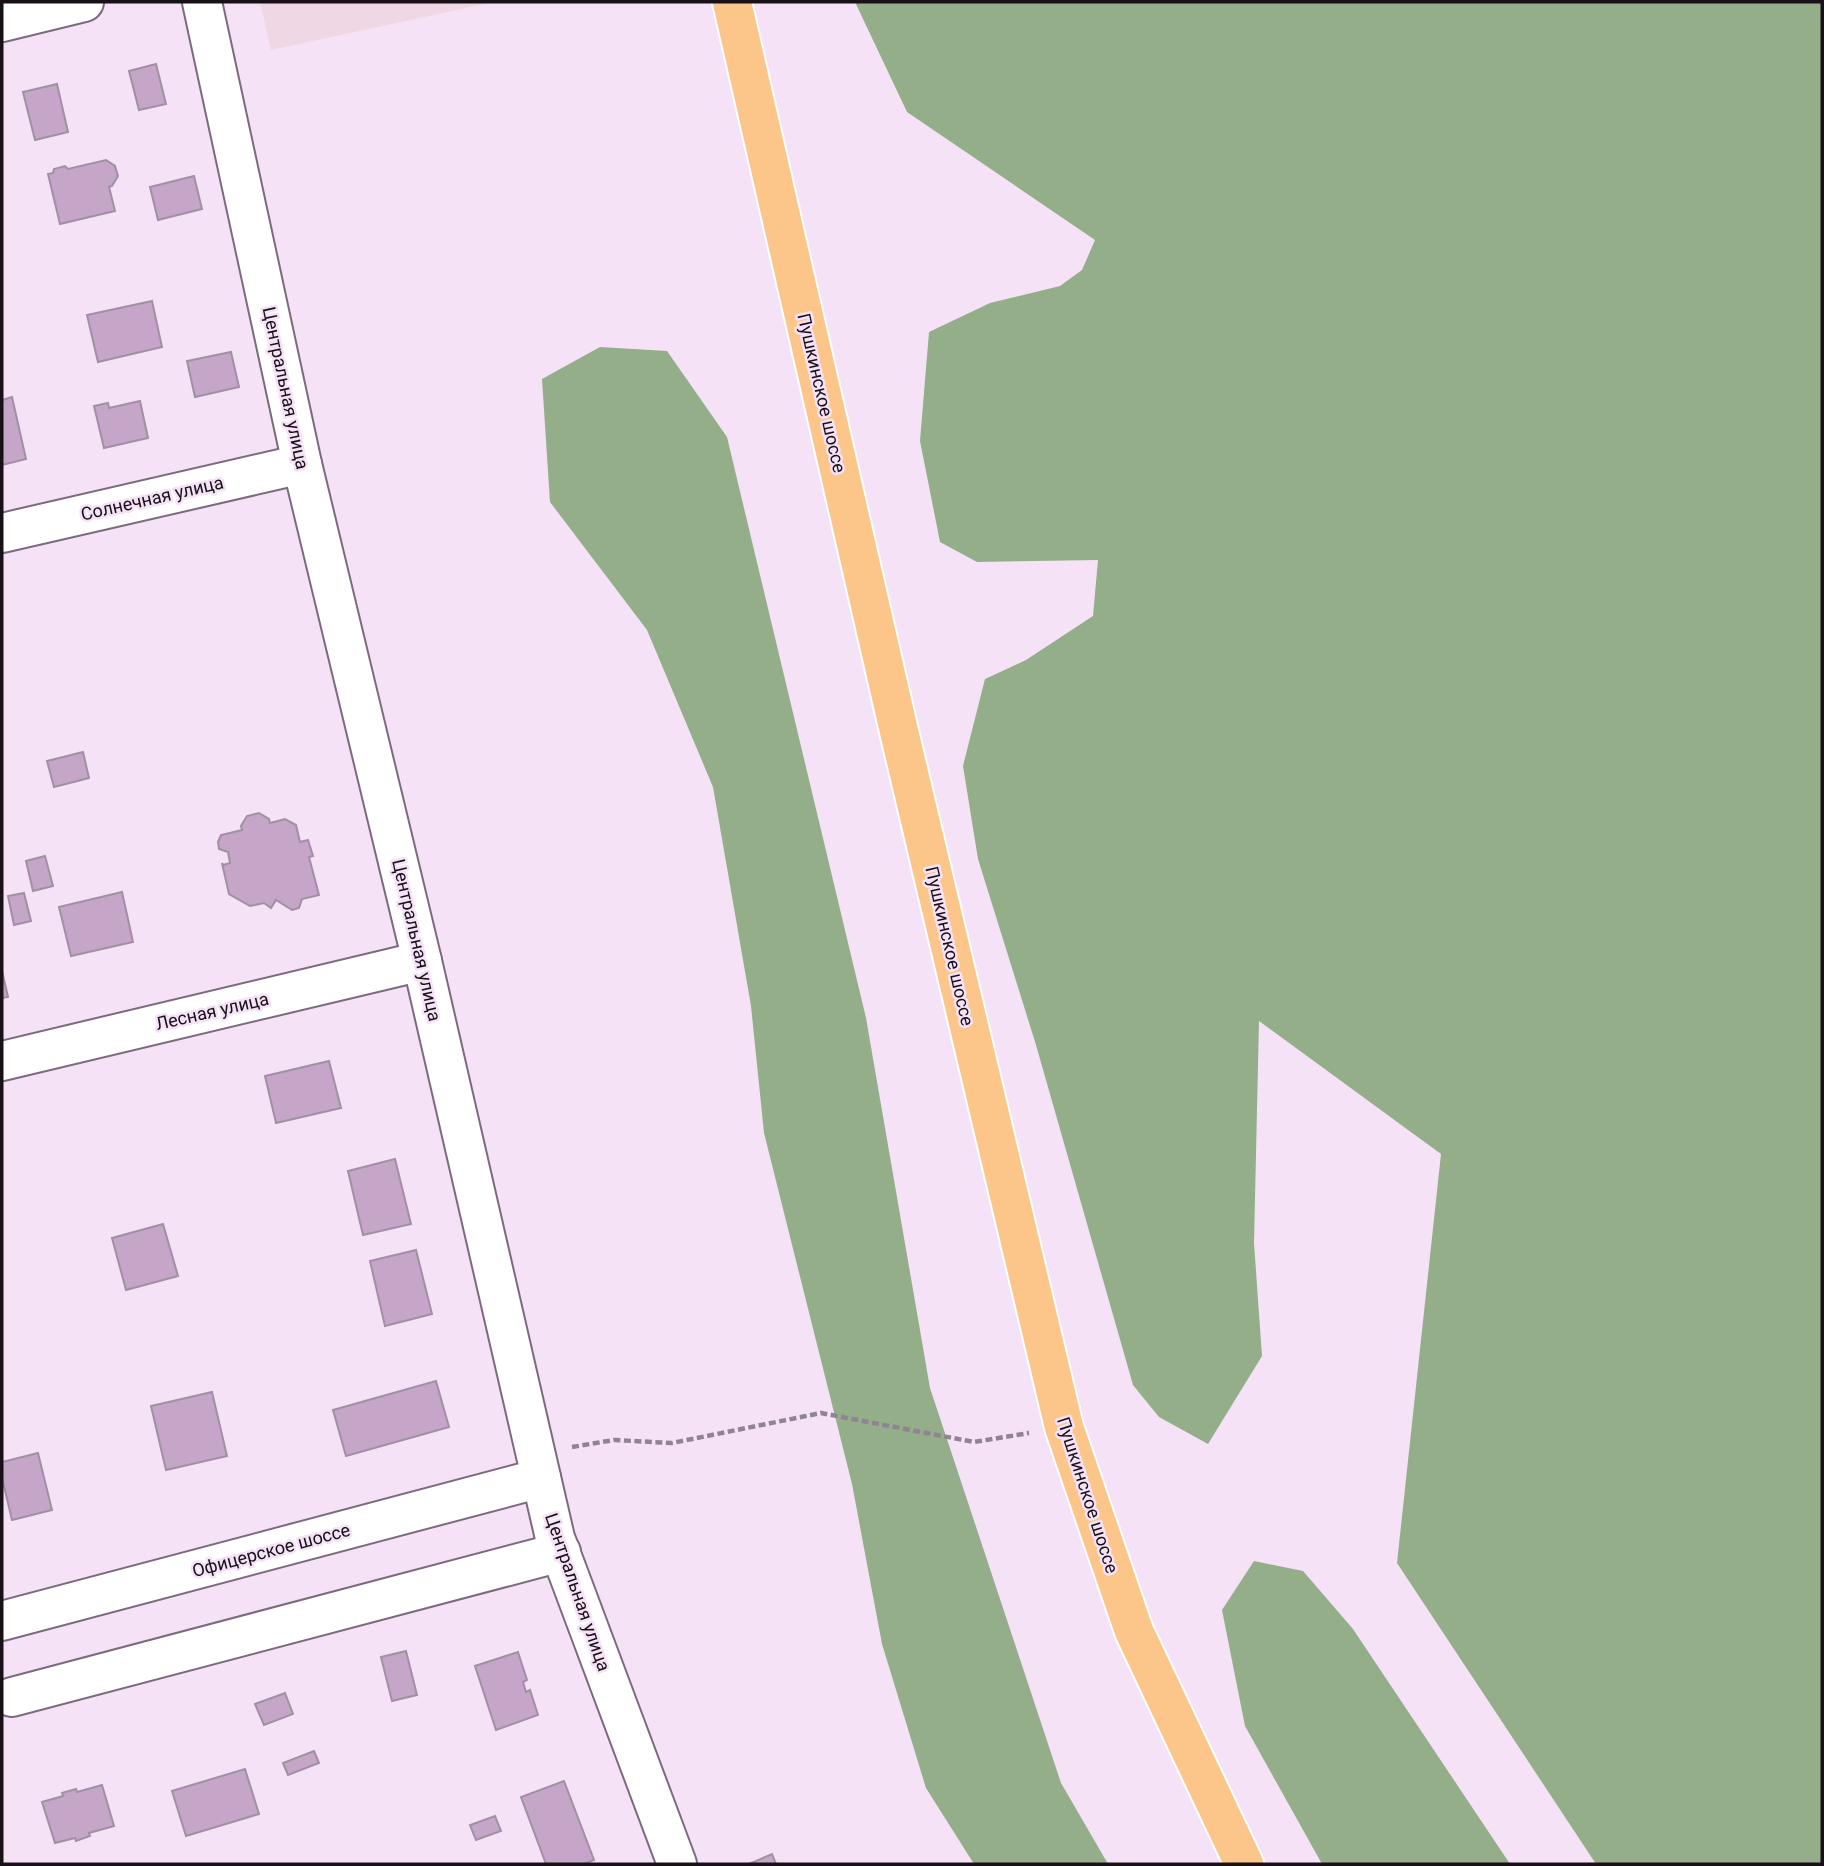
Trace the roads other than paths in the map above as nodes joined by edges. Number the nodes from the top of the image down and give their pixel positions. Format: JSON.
{"nodes":[{"id":1,"x":84,"y":2,"type":"edge"},
{"id":2,"x":202,"y":2,"type":"edge"},
{"id":3,"x":732,"y":2,"type":"edge"},
{"id":4,"x":2,"y":22,"type":"edge"},
{"id":5,"x":302,"y":464,"type":"junction"},
{"id":6,"x":2,"y":533,"type":"edge"},
{"id":7,"x":422,"y":961,"type":"junction"},
{"id":8,"x":2,"y":1060,"type":"edge"},
{"id":9,"x":541,"y":1478,"type":"junction"},
{"id":10,"x":561,"y":1552,"type":"junction"},
{"id":11,"x":2,"y":1621,"type":"edge"},
{"id":12,"x":12,"y":1697,"type":"dead end"},
{"id":13,"x":677,"y":1864,"type":"edge"},
{"id":14,"x":1244,"y":1864,"type":"edge"}],
"edges":[{"from":1,"to":4,"type":"street"},
{"from":2,"to":5,"type":"street","name":"Центральная улица"},
{"from":3,"to":14,"type":"main road","name":"Пушкинское шоссе"},
{"from":5,"to":6,"type":"street","name":"Солнечная улица"},
{"from":5,"to":7,"type":"street","name":"Центральная улица"},
{"from":7,"to":8,"type":"street","name":"Лесная улица"},
{"from":7,"to":9,"type":"street","name":"Центральная улица"},
{"from":9,"to":10,"type":"street","name":"Центральная улица"},
{"from":9,"to":11,"type":"street","name":"Офицерское шоссе"},
{"from":10,"to":12,"type":"street"},
{"from":10,"to":13,"type":"street","name":"Центральная улица"}]}
